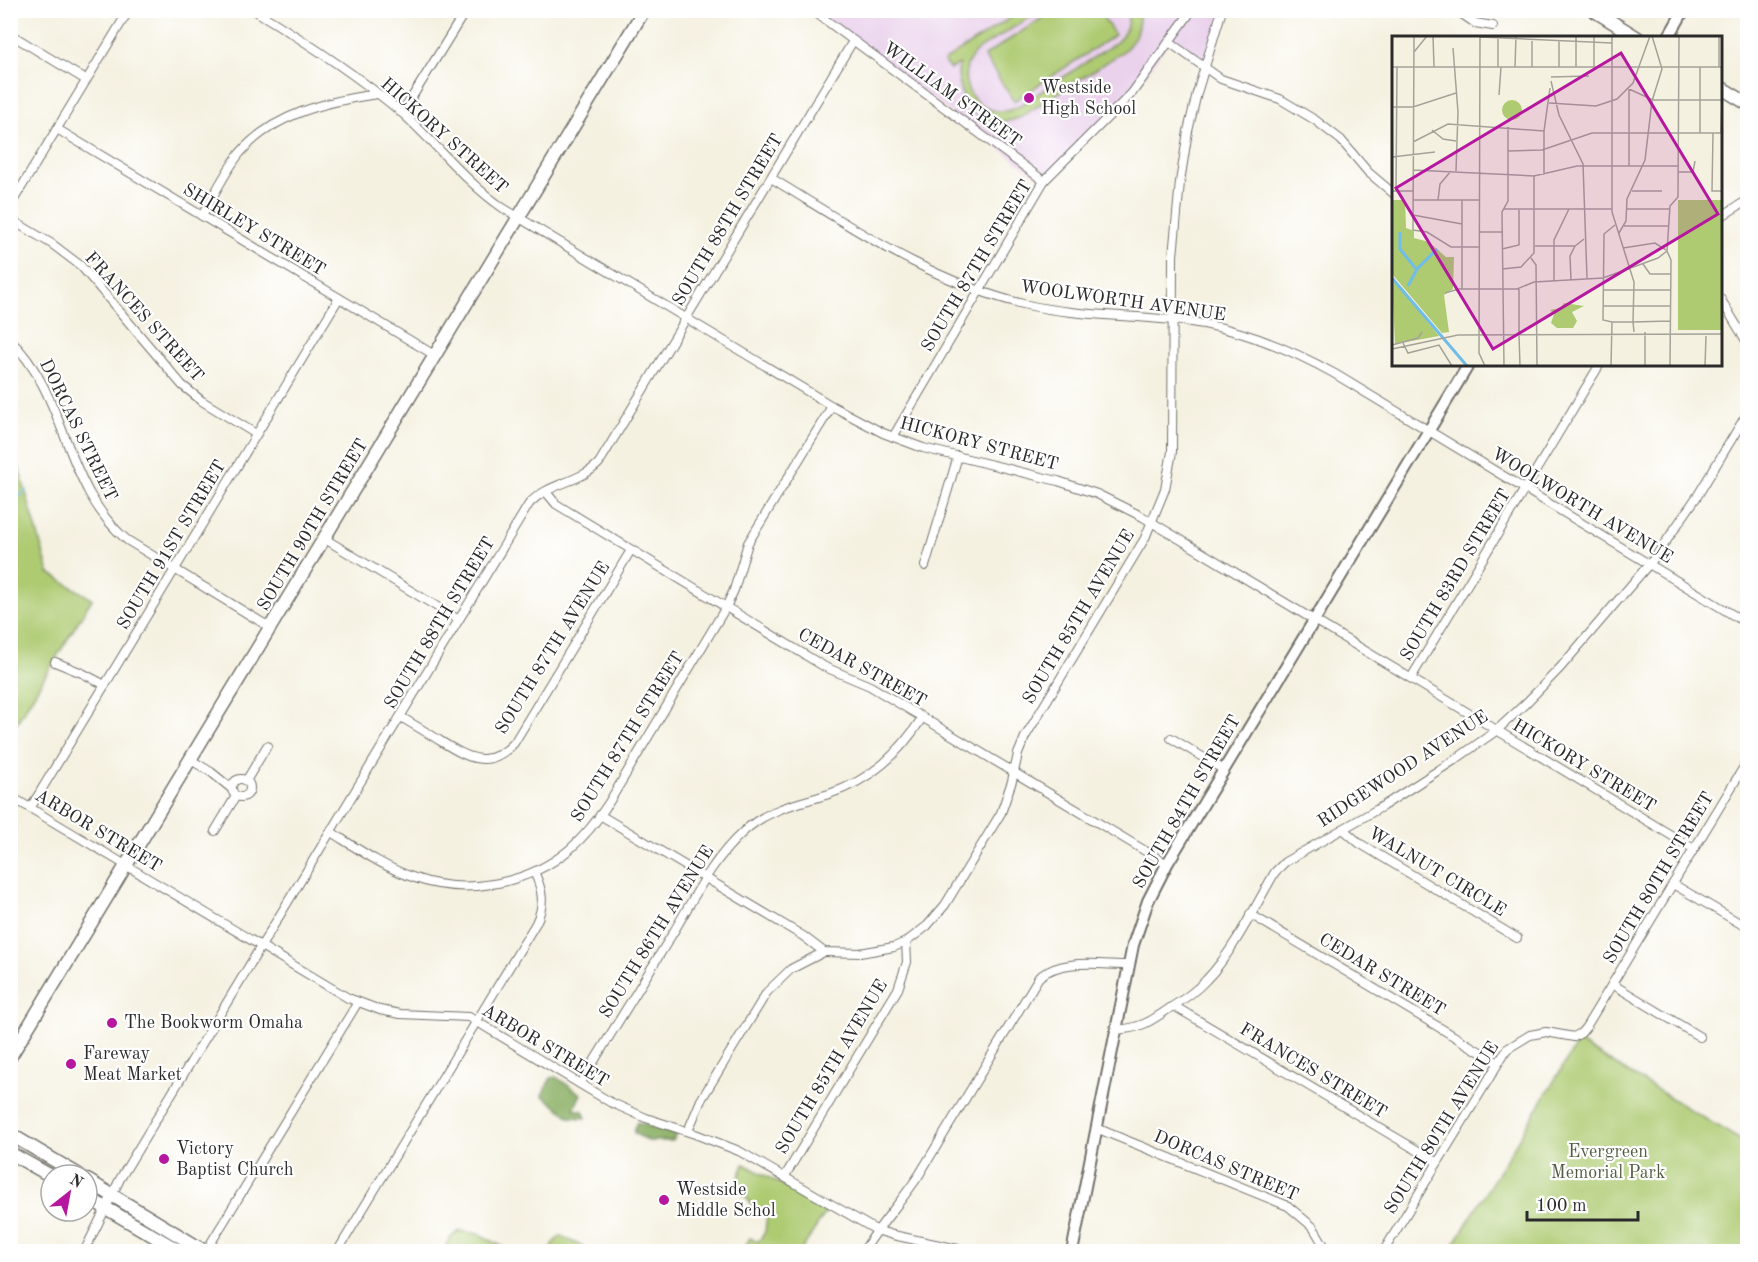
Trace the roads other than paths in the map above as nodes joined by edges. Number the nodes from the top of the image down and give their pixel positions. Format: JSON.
{"nodes":[{"id":1,"x":129,"y":10,"type":"edge"},
{"id":2,"x":254,"y":10,"type":"edge"},
{"id":3,"x":466,"y":10,"type":"edge"},
{"id":4,"x":645,"y":10,"type":"edge"},
{"id":5,"x":812,"y":10,"type":"edge"},
{"id":6,"x":1192,"y":10,"type":"edge"},
{"id":7,"x":1222,"y":10,"type":"edge"},
{"id":8,"x":1456,"y":10,"type":"edge"},
{"id":9,"x":1593,"y":10,"type":"edge"},
{"id":10,"x":1684,"y":10,"type":"edge"},
{"id":11,"x":1492,"y":26,"type":"dead end"},
{"id":12,"x":10,"y":34,"type":"edge"},
{"id":13,"x":1635,"y":36,"type":"edge"},
{"id":14,"x":1669,"y":36,"type":"edge"},
{"id":15,"x":853,"y":41,"type":"junction"},
{"id":16,"x":1169,"y":42,"type":"junction"},
{"id":17,"x":1204,"y":67,"type":"junction"},
{"id":18,"x":86,"y":80,"type":"junction"},
{"id":19,"x":1722,"y":88,"type":"edge"},
{"id":20,"x":377,"y":94,"type":"junction"},
{"id":21,"x":1748,"y":104,"type":"edge"},
{"id":22,"x":400,"y":112,"type":"junction"},
{"id":23,"x":57,"y":129,"type":"junction"},
{"id":24,"x":771,"y":178,"type":"junction"},
{"id":25,"x":1044,"y":181,"type":"junction"},
{"id":26,"x":1392,"y":192,"type":"edge"},
{"id":27,"x":1748,"y":200,"type":"edge"},
{"id":28,"x":10,"y":206,"type":"edge"},
{"id":29,"x":202,"y":216,"type":"junction"},
{"id":30,"x":1722,"y":216,"type":"edge"},
{"id":31,"x":519,"y":218,"type":"junction"},
{"id":32,"x":10,"y":219,"type":"edge"},
{"id":33,"x":980,"y":291,"type":"junction"},
{"id":34,"x":339,"y":298,"type":"junction"},
{"id":35,"x":1722,"y":301,"type":"edge"},
{"id":36,"x":686,"y":318,"type":"junction"},
{"id":37,"x":1173,"y":320,"type":"junction"},
{"id":38,"x":10,"y":340,"type":"edge"},
{"id":39,"x":1748,"y":344,"type":"edge"},
{"id":40,"x":436,"y":356,"type":"junction"},
{"id":41,"x":1468,"y":366,"type":"edge"},
{"id":42,"x":1599,"y":366,"type":"edge"},
{"id":43,"x":832,"y":406,"type":"junction"},
{"id":44,"x":1748,"y":412,"type":"edge"},
{"id":45,"x":1429,"y":431,"type":"junction"},
{"id":46,"x":256,"y":434,"type":"junction"},
{"id":47,"x":893,"y":437,"type":"junction"},
{"id":48,"x":958,"y":456,"type":"junction"},
{"id":49,"x":1525,"y":489,"type":"junction"},
{"id":50,"x":546,"y":492,"type":"junction"},
{"id":51,"x":1152,"y":523,"type":"junction"},
{"id":52,"x":325,"y":539,"type":"junction"},
{"id":53,"x":632,"y":550,"type":"junction"},
{"id":54,"x":1649,"y":564,"type":"junction"},
{"id":55,"x":925,"y":566,"type":"dead end"},
{"id":56,"x":175,"y":570,"type":"junction"},
{"id":57,"x":726,"y":608,"type":"junction"},
{"id":58,"x":459,"y":620,"type":"junction"},
{"id":59,"x":1315,"y":621,"type":"junction"},
{"id":60,"x":1748,"y":624,"type":"edge"},
{"id":61,"x":271,"y":628,"type":"junction"},
{"id":62,"x":55,"y":662,"type":"dead end"},
{"id":63,"x":1411,"y":678,"type":"junction"},
{"id":64,"x":105,"y":685,"type":"junction"},
{"id":65,"x":401,"y":717,"type":"junction"},
{"id":66,"x":922,"y":718,"type":"junction"},
{"id":67,"x":1496,"y":731,"type":"junction"},
{"id":68,"x":1171,"y":738,"type":"dead end"},
{"id":69,"x":267,"y":746,"type":"dead end"},
{"id":70,"x":191,"y":760,"type":"junction"},
{"id":71,"x":1748,"y":760,"type":"edge"},
{"id":72,"x":1224,"y":770,"type":"junction"},
{"id":73,"x":1014,"y":772,"type":"junction"},
{"id":74,"x":246,"y":781,"type":"junction"},
{"id":75,"x":235,"y":789,"type":"junction"},
{"id":76,"x":10,"y":796,"type":"edge"},
{"id":77,"x":31,"y":807,"type":"junction"},
{"id":78,"x":600,"y":815,"type":"junction"},
{"id":79,"x":1343,"y":829,"type":"junction"},
{"id":80,"x":215,"y":831,"type":"dead end"},
{"id":81,"x":331,"y":832,"type":"junction"},
{"id":82,"x":1694,"y":849,"type":"junction"},
{"id":83,"x":1167,"y":864,"type":"junction"},
{"id":84,"x":128,"y":866,"type":"junction"},
{"id":85,"x":534,"y":872,"type":"junction"},
{"id":86,"x":705,"y":878,"type":"junction"},
{"id":87,"x":1673,"y":884,"type":"junction"},
{"id":88,"x":1250,"y":914,"type":"junction"},
{"id":89,"x":1748,"y":928,"type":"edge"},
{"id":90,"x":1517,"y":938,"type":"dead end"},
{"id":91,"x":906,"y":942,"type":"junction"},
{"id":92,"x":262,"y":946,"type":"junction"},
{"id":93,"x":824,"y":952,"type":"junction"},
{"id":94,"x":1129,"y":965,"type":"junction"},
{"id":95,"x":1612,"y":984,"type":"junction"},
{"id":96,"x":358,"y":1002,"type":"junction"},
{"id":97,"x":1174,"y":1006,"type":"junction"},
{"id":98,"x":1596,"y":1011,"type":"joint"},
{"id":99,"x":476,"y":1021,"type":"junction"},
{"id":100,"x":1116,"y":1030,"type":"junction"},
{"id":101,"x":1700,"y":1037,"type":"dead end"},
{"id":102,"x":10,"y":1057,"type":"edge"},
{"id":103,"x":1497,"y":1062,"type":"junction"},
{"id":104,"x":580,"y":1084,"type":"junction"},
{"id":105,"x":1096,"y":1128,"type":"junction"},
{"id":106,"x":688,"y":1131,"type":"junction"},
{"id":107,"x":10,"y":1134,"type":"edge"},
{"id":108,"x":10,"y":1153,"type":"edge"},
{"id":109,"x":1437,"y":1162,"type":"junction"},
{"id":110,"x":59,"y":1163,"type":"edge"},
{"id":111,"x":39,"y":1169,"type":"edge"},
{"id":112,"x":784,"y":1176,"type":"junction"},
{"id":113,"x":99,"y":1187,"type":"edge"},
{"id":114,"x":112,"y":1194,"type":"junction"},
{"id":115,"x":99,"y":1204,"type":"edge"},
{"id":116,"x":106,"y":1208,"type":"junction"},
{"id":117,"x":876,"y":1230,"type":"junction"},
{"id":118,"x":84,"y":1251,"type":"edge"},
{"id":119,"x":181,"y":1251,"type":"edge"},
{"id":120,"x":206,"y":1251,"type":"edge"},
{"id":121,"x":337,"y":1251,"type":"edge"},
{"id":122,"x":863,"y":1251,"type":"edge"},
{"id":123,"x":972,"y":1251,"type":"edge"},
{"id":124,"x":1072,"y":1251,"type":"edge"},
{"id":125,"x":1328,"y":1251,"type":"edge"},
{"id":126,"x":1383,"y":1251,"type":"edge"}],
"edges":[{"from":1,"to":18,"type":"street"},
{"from":2,"to":20,"type":"street","name":"HICKORY STREET"},
{"from":3,"to":22,"type":"street"},
{"from":4,"to":31,"type":"main road","name":"SOUTH 90TH STREET"},
{"from":5,"to":15,"type":"street","name":"WILLIAM STREET"},
{"from":6,"to":16,"type":"street","name":"SOUTH 87TH STREET"},
{"from":7,"to":17,"type":"street","name":"SOUTH 85TH AVENUE"},
{"from":8,"to":11,"type":"street"},
{"from":9,"to":13,"type":"main road"},
{"from":10,"to":14,"type":"main road"},
{"from":12,"to":18,"type":"street"},
{"from":15,"to":24,"type":"street","name":"SOUTH 88TH STREET"},
{"from":15,"to":25,"type":"street","name":"WILLIAM STREET"},
{"from":16,"to":17,"type":"street"},
{"from":16,"to":25,"type":"street","name":"SOUTH 87TH STREET"},
{"from":17,"to":26,"type":"street"},
{"from":17,"to":37,"type":"street","name":"SOUTH 85TH AVENUE"},
{"from":18,"to":23,"type":"street"},
{"from":19,"to":21,"type":"main road"},
{"from":20,"to":22,"type":"street","name":"HICKORY STREET"},
{"from":20,"to":29,"type":"street"},
{"from":22,"to":31,"type":"street","name":"HICKORY STREET"},
{"from":23,"to":28,"type":"street"},
{"from":23,"to":29,"type":"street","name":"SHIRLEY STREET"},
{"from":24,"to":33,"type":"street","name":"WOOLWORTH AVENUE"},
{"from":24,"to":36,"type":"street","name":"SOUTH 88TH STREET"},
{"from":25,"to":33,"type":"street","name":"SOUTH 87TH STREET"},
{"from":27,"to":30,"type":"street"},
{"from":29,"to":34,"type":"street","name":"SHIRLEY STREET"},
{"from":31,"to":36,"type":"street","name":"HICKORY STREET"},
{"from":31,"to":40,"type":"main road","name":"SOUTH 90TH STREET"},
{"from":32,"to":46,"type":"street","name":"FRANCES STREET"},
{"from":33,"to":37,"type":"street","name":"WOOLWORTH AVENUE"},
{"from":33,"to":47,"type":"street","name":"SOUTH 87TH STREET"},
{"from":34,"to":40,"type":"street","name":"SHIRLEY STREET"},
{"from":34,"to":46,"type":"street","name":"SOUTH 91ST STREET"},
{"from":35,"to":39,"type":"street"},
{"from":36,"to":43,"type":"street","name":"HICKORY STREET"},
{"from":36,"to":50,"type":"street","name":"SOUTH 88TH STREET"},
{"from":37,"to":45,"type":"street","name":"WOOLWORTH AVENUE"},
{"from":37,"to":51,"type":"street","name":"SOUTH 85TH AVENUE"},
{"from":38,"to":56,"type":"street","name":"DORCAS STREET"},
{"from":40,"to":52,"type":"main road","name":"SOUTH 90TH STREET"},
{"from":41,"to":45,"type":"main road","name":"SOUTH 84TH STREET"},
{"from":42,"to":49,"type":"street","name":"SOUTH 83RD STREET"},
{"from":43,"to":47,"type":"street","name":"HICKORY STREET"},
{"from":43,"to":57,"type":"street","name":"SOUTH 87TH STREET"},
{"from":44,"to":54,"type":"street","name":"RIDGEWOOD AVENUE"},
{"from":45,"to":49,"type":"street","name":"WOOLWORTH AVENUE"},
{"from":45,"to":59,"type":"main road","name":"SOUTH 84TH STREET"},
{"from":46,"to":56,"type":"street","name":"SOUTH 91ST STREET"},
{"from":47,"to":48,"type":"street","name":"HICKORY STREET"},
{"from":48,"to":51,"type":"street","name":"HICKORY STREET"},
{"from":48,"to":55,"type":"street"},
{"from":49,"to":54,"type":"street","name":"WOOLWORTH AVENUE"},
{"from":49,"to":63,"type":"street","name":"SOUTH 83RD STREET"},
{"from":50,"to":53,"type":"street","name":"CEDAR STREET"},
{"from":50,"to":58,"type":"street","name":"SOUTH 88TH STREET"},
{"from":51,"to":59,"type":"street","name":"HICKORY STREET"},
{"from":51,"to":73,"type":"street","name":"SOUTH 85TH AVENUE"},
{"from":52,"to":58,"type":"street"},
{"from":52,"to":61,"type":"main road","name":"SOUTH 90TH STREET"},
{"from":53,"to":57,"type":"street","name":"CEDAR STREET"},
{"from":53,"to":65,"type":"street","name":"SOUTH 87TH AVENUE"},
{"from":54,"to":60,"type":"street","name":"WOOLWORTH AVENUE"},
{"from":54,"to":67,"type":"street","name":"RIDGEWOOD AVENUE"},
{"from":56,"to":61,"type":"street","name":"DORCAS STREET"},
{"from":56,"to":64,"type":"street","name":"SOUTH 91ST STREET"},
{"from":57,"to":66,"type":"street","name":"CEDAR STREET"},
{"from":57,"to":78,"type":"street","name":"SOUTH 87TH STREET"},
{"from":58,"to":65,"type":"street","name":"SOUTH 88TH STREET"},
{"from":59,"to":63,"type":"street","name":"HICKORY STREET"},
{"from":59,"to":72,"type":"main road","name":"SOUTH 84TH STREET"},
{"from":61,"to":70,"type":"main road","name":"SOUTH 90TH STREET"},
{"from":62,"to":64,"type":"street"},
{"from":63,"to":67,"type":"street","name":"HICKORY STREET"},
{"from":64,"to":77,"type":"street","name":"SOUTH 91ST STREET"},
{"from":65,"to":81,"type":"street","name":"SOUTH 88TH STREET"},
{"from":66,"to":73,"type":"street","name":"CEDAR STREET"},
{"from":66,"to":86,"type":"street","name":"SOUTH 86TH AVENUE"},
{"from":67,"to":79,"type":"street","name":"RIDGEWOOD AVENUE"},
{"from":67,"to":82,"type":"street","name":"HICKORY STREET"},
{"from":68,"to":72,"type":"street"},
{"from":69,"to":74,"type":"street"},
{"from":70,"to":75,"type":"street"},
{"from":70,"to":84,"type":"main road","name":"SOUTH 90TH STREET"},
{"from":71,"to":82,"type":"street","name":"SOUTH 80TH STREET"},
{"from":72,"to":83,"type":"main road","name":"SOUTH 84TH STREET"},
{"from":73,"to":83,"type":"street","name":"CEDAR STREET"},
{"from":73,"to":91,"type":"street","name":"SOUTH 85TH AVENUE"},
{"from":74,"to":75,"type":"street"},
{"from":74,"to":75,"type":"street"},
{"from":75,"to":80,"type":"street"},
{"from":76,"to":77,"type":"street","name":"ARBOR STREET"},
{"from":77,"to":84,"type":"street","name":"ARBOR STREET"},
{"from":78,"to":85,"type":"street","name":"SOUTH 87TH STREET"},
{"from":78,"to":86,"type":"street"},
{"from":79,"to":88,"type":"street","name":"RIDGEWOOD AVENUE"},
{"from":79,"to":90,"type":"street","name":"WALNUT CIRCLE"},
{"from":81,"to":85,"type":"street","name":"SOUTH 87TH STREET"},
{"from":81,"to":92,"type":"street","name":"SOUTH 88TH STREET"},
{"from":82,"to":87,"type":"street","name":"SOUTH 80TH STREET"},
{"from":83,"to":94,"type":"main road","name":"SOUTH 84TH STREET"},
{"from":84,"to":92,"type":"street","name":"ARBOR STREET"},
{"from":84,"to":102,"type":"main road","name":"SOUTH 90TH STREET"},
{"from":85,"to":99,"type":"street"},
{"from":86,"to":93,"type":"street"},
{"from":86,"to":104,"type":"street","name":"SOUTH 86TH AVENUE"},
{"from":87,"to":89,"type":"street"},
{"from":87,"to":95,"type":"street","name":"SOUTH 80TH STREET"},
{"from":88,"to":97,"type":"street","name":"RIDGEWOOD AVENUE"},
{"from":88,"to":103,"type":"street","name":"CEDAR STREET"},
{"from":91,"to":93,"type":"street"},
{"from":91,"to":112,"type":"street","name":"SOUTH 85TH AVENUE"},
{"from":92,"to":96,"type":"street","name":"ARBOR STREET"},
{"from":92,"to":114,"type":"street","name":"SOUTH 88TH STREET"},
{"from":93,"to":106,"type":"street"},
{"from":94,"to":100,"type":"main road"},
{"from":94,"to":117,"type":"street"},
{"from":95,"to":98,"type":"street","name":"SOUTH 80TH STREET"},
{"from":95,"to":101,"type":"street"},
{"from":96,"to":99,"type":"street","name":"ARBOR STREET"},
{"from":96,"to":120,"type":"street"},
{"from":97,"to":100,"type":"street","name":"RIDGEWOOD AVENUE"},
{"from":97,"to":109,"type":"street","name":"FRANCES STREET"},
{"from":98,"to":103,"type":"street","name":"SOUTH 80TH AVENUE"},
{"from":99,"to":104,"type":"street","name":"ARBOR STREET"},
{"from":99,"to":121,"type":"street"},
{"from":100,"to":105,"type":"main road"},
{"from":103,"to":109,"type":"street","name":"SOUTH 80TH AVENUE"},
{"from":104,"to":106,"type":"street","name":"ARBOR STREET"},
{"from":105,"to":124,"type":"main road"},
{"from":105,"to":125,"type":"street","name":"DORCAS STREET"},
{"from":106,"to":112,"type":"street","name":"ARBOR STREET"},
{"from":107,"to":110,"type":"main road"},
{"from":108,"to":111,"type":"main road"},
{"from":109,"to":126,"type":"street","name":"SOUTH 80TH AVENUE"},
{"from":112,"to":117,"type":"street","name":"ARBOR STREET"},
{"from":113,"to":114,"type":"main road"},
{"from":114,"to":116,"type":"street","name":"SOUTH 88TH STREET"},
{"from":114,"to":120,"type":"main road"},
{"from":115,"to":116,"type":"main road"},
{"from":116,"to":118,"type":"street","name":"SOUTH 88TH STREET"},
{"from":116,"to":119,"type":"main road"},
{"from":117,"to":122,"type":"street"},
{"from":117,"to":123,"type":"street","name":"ARBOR STREET"}]}
